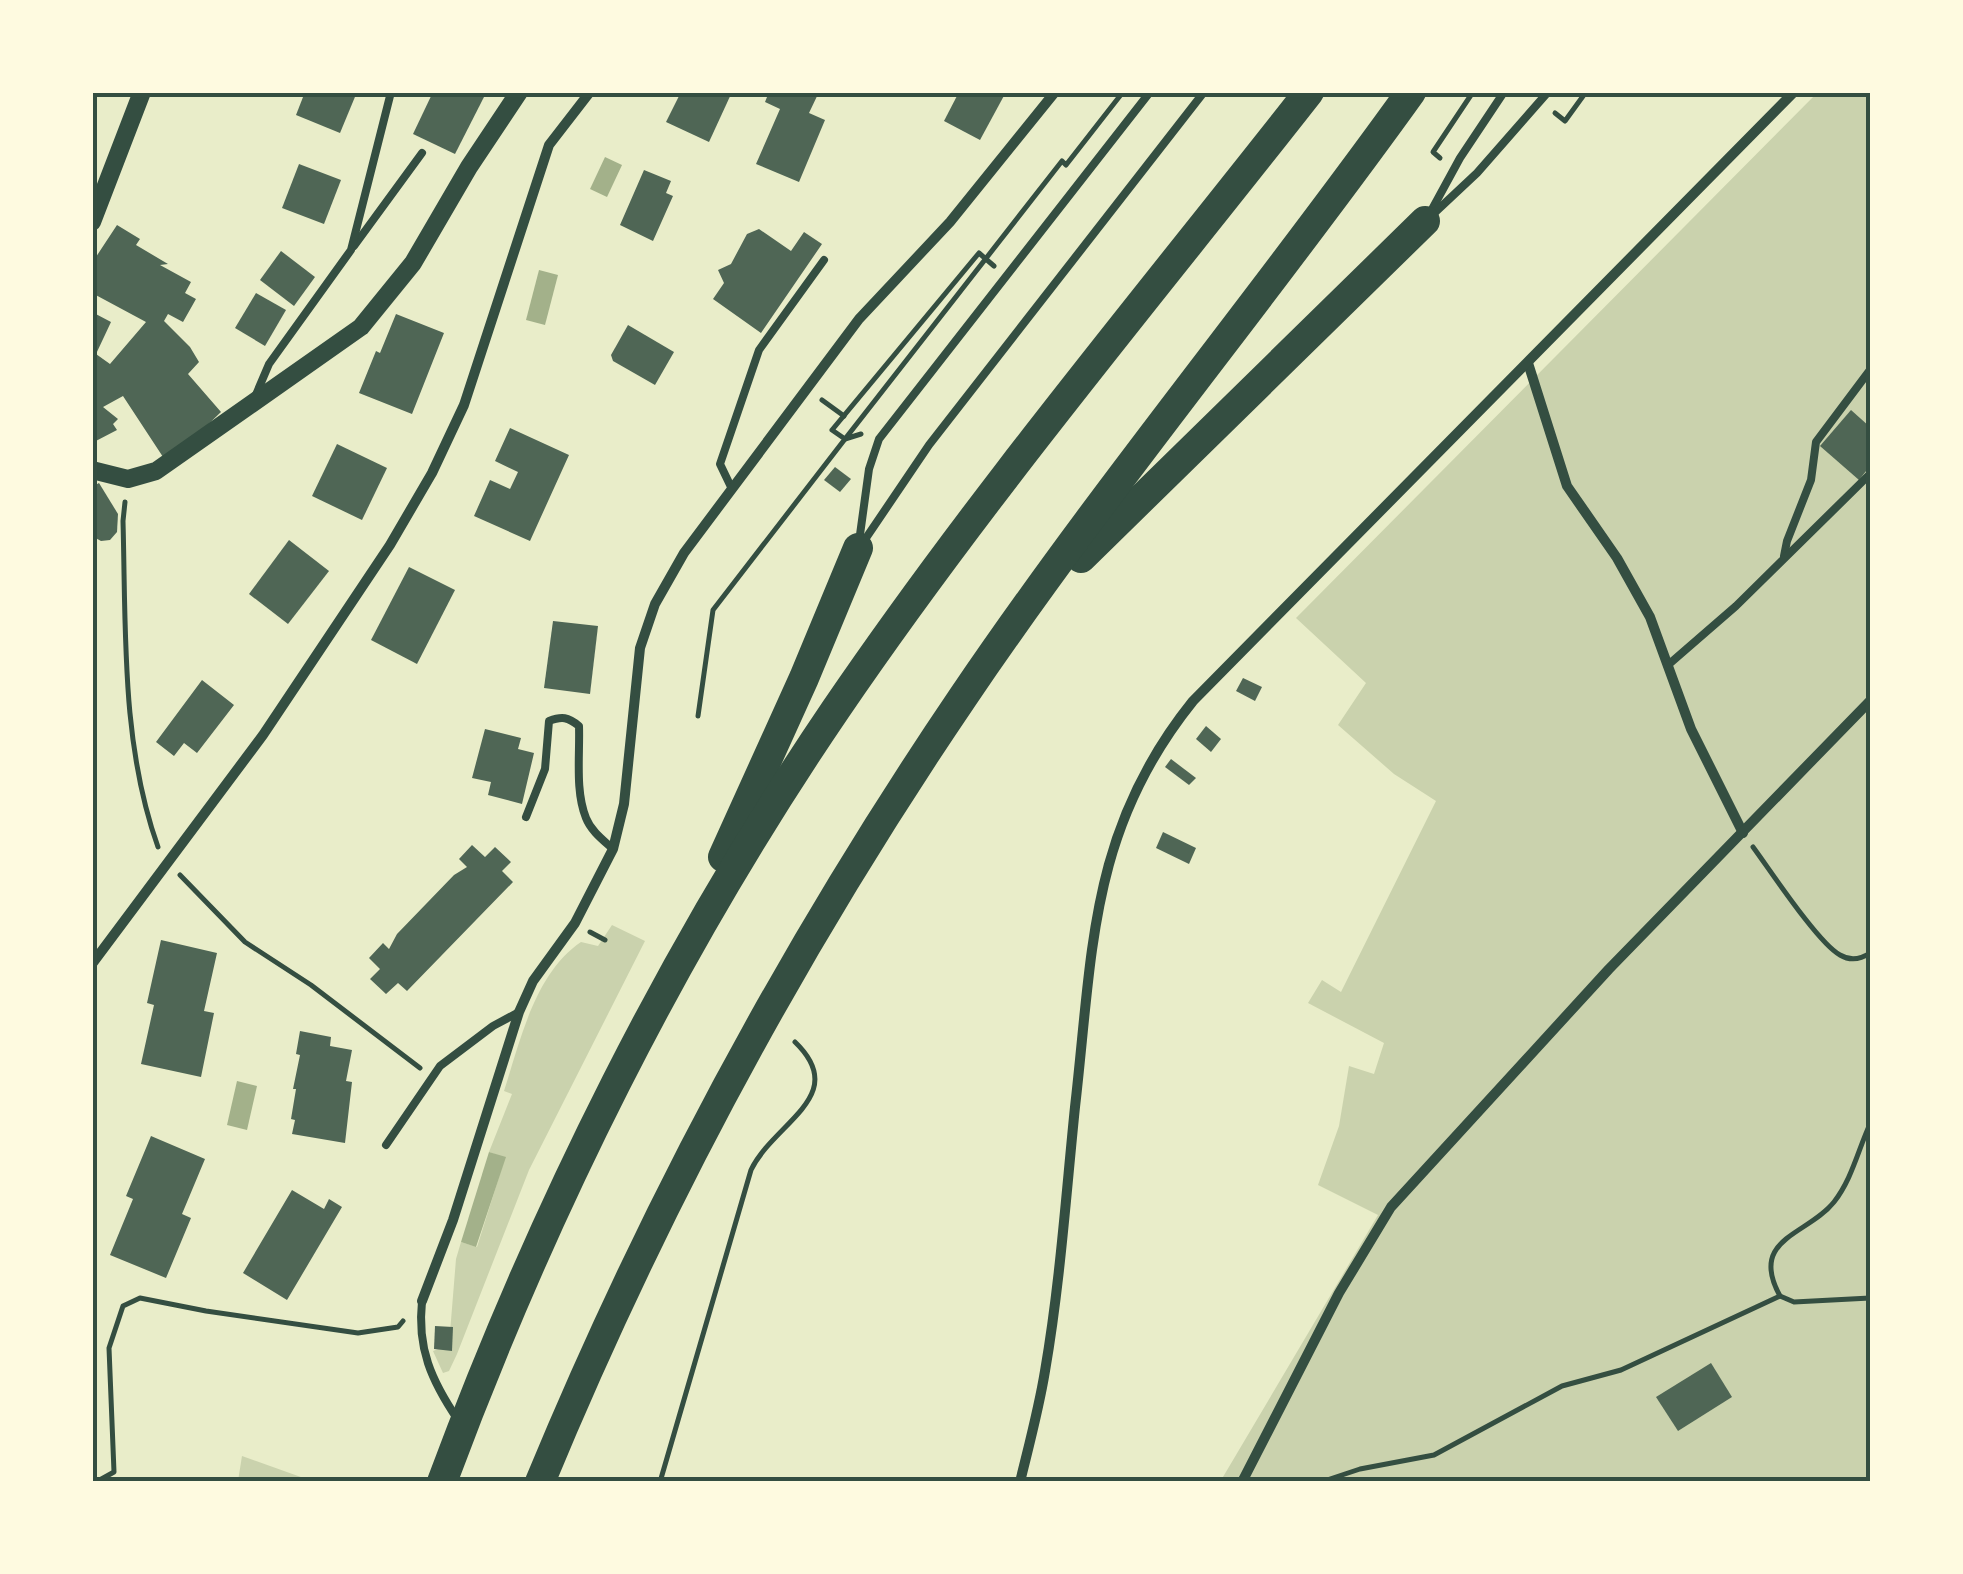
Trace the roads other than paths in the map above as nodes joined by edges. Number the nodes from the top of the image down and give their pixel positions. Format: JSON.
{"nodes":[{"id":1,"x":142,"y":92,"type":"edge"},
{"id":2,"x":390,"y":92,"type":"edge"},
{"id":3,"x":519,"y":92,"type":"edge"},
{"id":4,"x":590,"y":92,"type":"edge"},
{"id":5,"x":1055,"y":92,"type":"edge"},
{"id":6,"x":1150,"y":92,"type":"edge"},
{"id":7,"x":1204,"y":92,"type":"edge"},
{"id":8,"x":1308,"y":92,"type":"edge"},
{"id":9,"x":1412,"y":92,"type":"edge"},
{"id":10,"x":1504,"y":92,"type":"edge"},
{"id":11,"x":1548,"y":92,"type":"edge"},
{"id":12,"x":1794,"y":92,"type":"edge"},
{"id":13,"x":422,"y":153,"type":"dead end"},
{"id":14,"x":1425,"y":221,"type":"junction"},
{"id":15,"x":92,"y":222,"type":"edge"},
{"id":16,"x":351,"y":250,"type":"junction"},
{"id":17,"x":824,"y":260,"type":"dead end"},
{"id":18,"x":1528,"y":364,"type":"junction"},
{"id":19,"x":1870,"y":370,"type":"edge"},
{"id":20,"x":253,"y":401,"type":"junction"},
{"id":21,"x":92,"y":470,"type":"edge"},
{"id":22,"x":1870,"y":474,"type":"edge"},
{"id":23,"x":732,"y":489,"type":"junction"},
{"id":24,"x":858,"y":548,"type":"junction"},
{"id":25,"x":1784,"y":556,"type":"junction"},
{"id":26,"x":1018,"y":620,"type":"junction"},
{"id":27,"x":1668,"y":666,"type":"junction"},
{"id":28,"x":1870,"y":702,"type":"edge"},
{"id":29,"x":526,"y":817,"type":"dead end"},
{"id":30,"x":1743,"y":834,"type":"junction"},
{"id":31,"x":613,"y":849,"type":"junction"},
{"id":32,"x":92,"y":964,"type":"edge"},
{"id":33,"x":519,"y":1012,"type":"junction"},
{"id":34,"x":651,"y":1018,"type":"junction"},
{"id":35,"x":386,"y":1145,"type":"dead end"},
{"id":36,"x":422,"y":1300,"type":"joint"},
{"id":37,"x":459,"y":1437,"type":"junction"},
{"id":38,"x":442,"y":1482,"type":"edge"},
{"id":39,"x":540,"y":1482,"type":"edge"},
{"id":40,"x":1020,"y":1482,"type":"edge"},
{"id":41,"x":1242,"y":1482,"type":"edge"}],
"edges":[{"from":1,"to":15,"type":"street"},
{"from":2,"to":16,"type":"lane"},
{"from":3,"to":20,"type":"street"},
{"from":4,"to":32,"type":"street"},
{"from":5,"to":23,"type":"street"},
{"from":6,"to":24,"type":"lane"},
{"from":7,"to":24,"type":"lane"},
{"from":8,"to":34,"type":"highway"},
{"from":9,"to":26,"type":"highway"},
{"from":10,"to":14,"type":"lane"},
{"from":11,"to":14,"type":"lane"},
{"from":12,"to":18,"type":"street"},
{"from":13,"to":16,"type":"lane"},
{"from":14,"to":26,"type":"highway"},
{"from":16,"to":20,"type":"lane"},
{"from":17,"to":23,"type":"lane"},
{"from":18,"to":27,"type":"street"},
{"from":18,"to":40,"type":"street"},
{"from":19,"to":25,"type":"lane"},
{"from":20,"to":21,"type":"street"},
{"from":22,"to":25,"type":"lane"},
{"from":23,"to":31,"type":"street"},
{"from":24,"to":34,"type":"highway"},
{"from":25,"to":27,"type":"lane"},
{"from":26,"to":39,"type":"highway"},
{"from":27,"to":30,"type":"street"},
{"from":28,"to":30,"type":"street"},
{"from":29,"to":31,"type":"lane"},
{"from":30,"to":41,"type":"street"},
{"from":31,"to":33,"type":"street"},
{"from":33,"to":35,"type":"lane"},
{"from":33,"to":36,"type":"street"},
{"from":34,"to":37,"type":"highway"},
{"from":36,"to":37,"type":"lane"},
{"from":37,"to":38,"type":"highway"}]}
